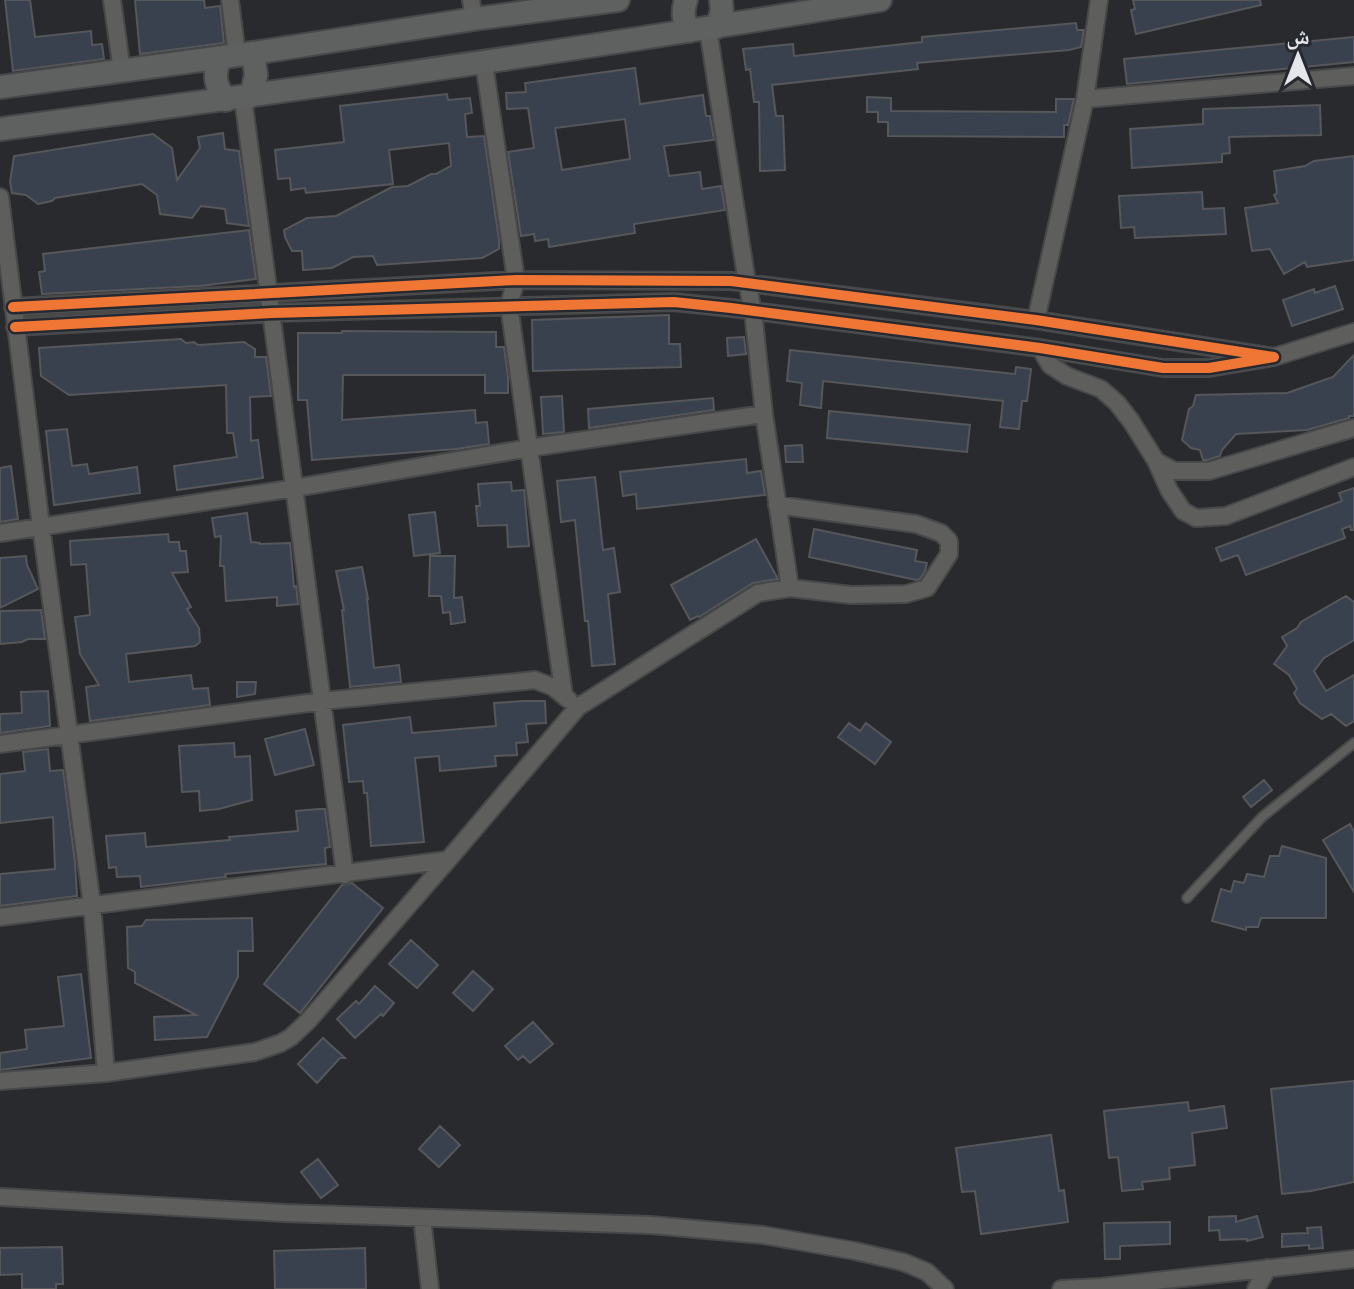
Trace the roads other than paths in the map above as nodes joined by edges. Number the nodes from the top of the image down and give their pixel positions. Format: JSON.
{"nodes":[{"id":1,"x":112,"y":0,"type":"edge"},
{"id":2,"x":230,"y":0,"type":"edge"},
{"id":3,"x":618,"y":0,"type":"edge"},
{"id":4,"x":686,"y":0,"type":"edge"},
{"id":5,"x":721,"y":0,"type":"edge"},
{"id":6,"x":880,"y":0,"type":"edge"},
{"id":7,"x":1099,"y":0,"type":"edge"},
{"id":8,"x":473,"y":9,"type":"edge"},
{"id":9,"x":705,"y":29,"type":"junction"},
{"id":10,"x":237,"y":56,"type":"junction"},
{"id":11,"x":484,"y":63,"type":"junction"},
{"id":12,"x":122,"y":71,"type":"junction"},
{"id":13,"x":1354,"y":76,"type":"edge"},
{"id":14,"x":0,"y":87,"type":"edge"},
{"id":15,"x":240,"y":98,"type":"junction"},
{"id":16,"x":1085,"y":99,"type":"junction"},
{"id":17,"x":0,"y":129,"type":"edge"},
{"id":18,"x":0,"y":197,"type":"edge"},
{"id":19,"x":516,"y":280,"type":"junction"},
{"id":20,"x":747,"y":283,"type":"junction"},
{"id":21,"x":270,"y":293,"type":"junction"},
{"id":22,"x":509,"y":305,"type":"junction"},
{"id":23,"x":13,"y":307,"type":"junction"},
{"id":24,"x":753,"y":311,"type":"junction"},
{"id":25,"x":272,"y":313,"type":"junction"},
{"id":26,"x":1036,"y":320,"type":"junction"},
{"id":27,"x":15,"y":327,"type":"junction"},
{"id":28,"x":1354,"y":332,"type":"edge"},
{"id":29,"x":1040,"y":348,"type":"junction"},
{"id":30,"x":1274,"y":357,"type":"junction"},
{"id":31,"x":764,"y":414,"type":"junction"},
{"id":32,"x":1354,"y":428,"type":"edge"},
{"id":33,"x":529,"y":448,"type":"junction"},
{"id":34,"x":1156,"y":461,"type":"junction"},
{"id":35,"x":1354,"y":467,"type":"edge"},
{"id":36,"x":295,"y":488,"type":"junction"},
{"id":37,"x":777,"y":505,"type":"junction"},
{"id":38,"x":41,"y":526,"type":"junction"},
{"id":39,"x":0,"y":533,"type":"edge"},
{"id":40,"x":790,"y":588,"type":"junction"},
{"id":41,"x":323,"y":701,"type":"junction"},
{"id":42,"x":571,"y":702,"type":"junction"},
{"id":43,"x":69,"y":735,"type":"junction"},
{"id":44,"x":0,"y":744,"type":"edge"},
{"id":45,"x":1353,"y":745,"type":"edge"},
{"id":46,"x":448,"y":860,"type":"junction"},
{"id":47,"x":345,"y":875,"type":"junction"},
{"id":48,"x":1187,"y":898,"type":"dead end"},
{"id":49,"x":92,"y":905,"type":"junction"},
{"id":50,"x":0,"y":917,"type":"edge"},
{"id":51,"x":106,"y":1073,"type":"junction"},
{"id":52,"x":0,"y":1081,"type":"edge"},
{"id":53,"x":0,"y":1197,"type":"edge"},
{"id":54,"x":422,"y":1218,"type":"junction"},
{"id":55,"x":1354,"y":1259,"type":"edge"},
{"id":56,"x":1268,"y":1268,"type":"junction"},
{"id":57,"x":430,"y":1289,"type":"edge"},
{"id":58,"x":945,"y":1289,"type":"edge"},
{"id":59,"x":1061,"y":1289,"type":"edge"},
{"id":60,"x":1070,"y":1289,"type":"edge"},
{"id":61,"x":1256,"y":1289,"type":"edge"}],
"edges":[{"from":1,"to":12,"type":"street"},
{"from":2,"to":10,"type":"street"},
{"from":3,"to":8,"type":"street"},
{"from":4,"to":9,"type":"street"},
{"from":5,"to":9,"type":"street"},
{"from":6,"to":9,"type":"street"},
{"from":7,"to":16,"type":"street"},
{"from":8,"to":10,"type":"street"},
{"from":9,"to":11,"type":"street"},
{"from":9,"to":20,"type":"street"},
{"from":10,"to":12,"type":"street"},
{"from":10,"to":15,"type":"street"},
{"from":10,"to":15,"type":"street"},
{"from":11,"to":15,"type":"street"},
{"from":11,"to":19,"type":"street"},
{"from":12,"to":14,"type":"street"},
{"from":13,"to":16,"type":"street"},
{"from":15,"to":17,"type":"street"},
{"from":15,"to":21,"type":"street"},
{"from":16,"to":26,"type":"street"},
{"from":18,"to":23,"type":"street"},
{"from":19,"to":20,"type":"street"},
{"from":19,"to":21,"type":"street"},
{"from":19,"to":22,"type":"street"},
{"from":20,"to":24,"type":"street"},
{"from":20,"to":26,"type":"street"},
{"from":21,"to":23,"type":"street"},
{"from":21,"to":25,"type":"street"},
{"from":22,"to":24,"type":"street"},
{"from":22,"to":25,"type":"street"},
{"from":22,"to":33,"type":"street"},
{"from":23,"to":27,"type":"street"},
{"from":24,"to":29,"type":"street"},
{"from":24,"to":31,"type":"street"},
{"from":25,"to":27,"type":"street"},
{"from":25,"to":36,"type":"street"},
{"from":26,"to":30,"type":"street"},
{"from":27,"to":38,"type":"street"},
{"from":28,"to":30,"type":"street"},
{"from":29,"to":30,"type":"street"},
{"from":29,"to":34,"type":"street"},
{"from":31,"to":33,"type":"street"},
{"from":31,"to":37,"type":"street"},
{"from":32,"to":34,"type":"street"},
{"from":33,"to":36,"type":"street"},
{"from":33,"to":42,"type":"street"},
{"from":34,"to":35,"type":"street"},
{"from":36,"to":38,"type":"street"},
{"from":36,"to":41,"type":"street"},
{"from":37,"to":40,"type":"street"},
{"from":37,"to":40,"type":"street"},
{"from":38,"to":39,"type":"street"},
{"from":38,"to":43,"type":"street"},
{"from":40,"to":42,"type":"street"},
{"from":41,"to":42,"type":"street"},
{"from":41,"to":43,"type":"street"},
{"from":41,"to":47,"type":"street"},
{"from":42,"to":46,"type":"street"},
{"from":43,"to":44,"type":"street"},
{"from":43,"to":49,"type":"street"},
{"from":45,"to":48,"type":"lane"},
{"from":46,"to":47,"type":"street"},
{"from":46,"to":51,"type":"street"},
{"from":47,"to":49,"type":"street"},
{"from":49,"to":50,"type":"street"},
{"from":49,"to":51,"type":"street"},
{"from":51,"to":52,"type":"street"},
{"from":53,"to":54,"type":"street"},
{"from":54,"to":57,"type":"street"},
{"from":54,"to":58,"type":"street"},
{"from":55,"to":56,"type":"street"},
{"from":56,"to":60,"type":"street"},
{"from":56,"to":61,"type":"street"},
{"from":59,"to":60,"type":"street"}]}
